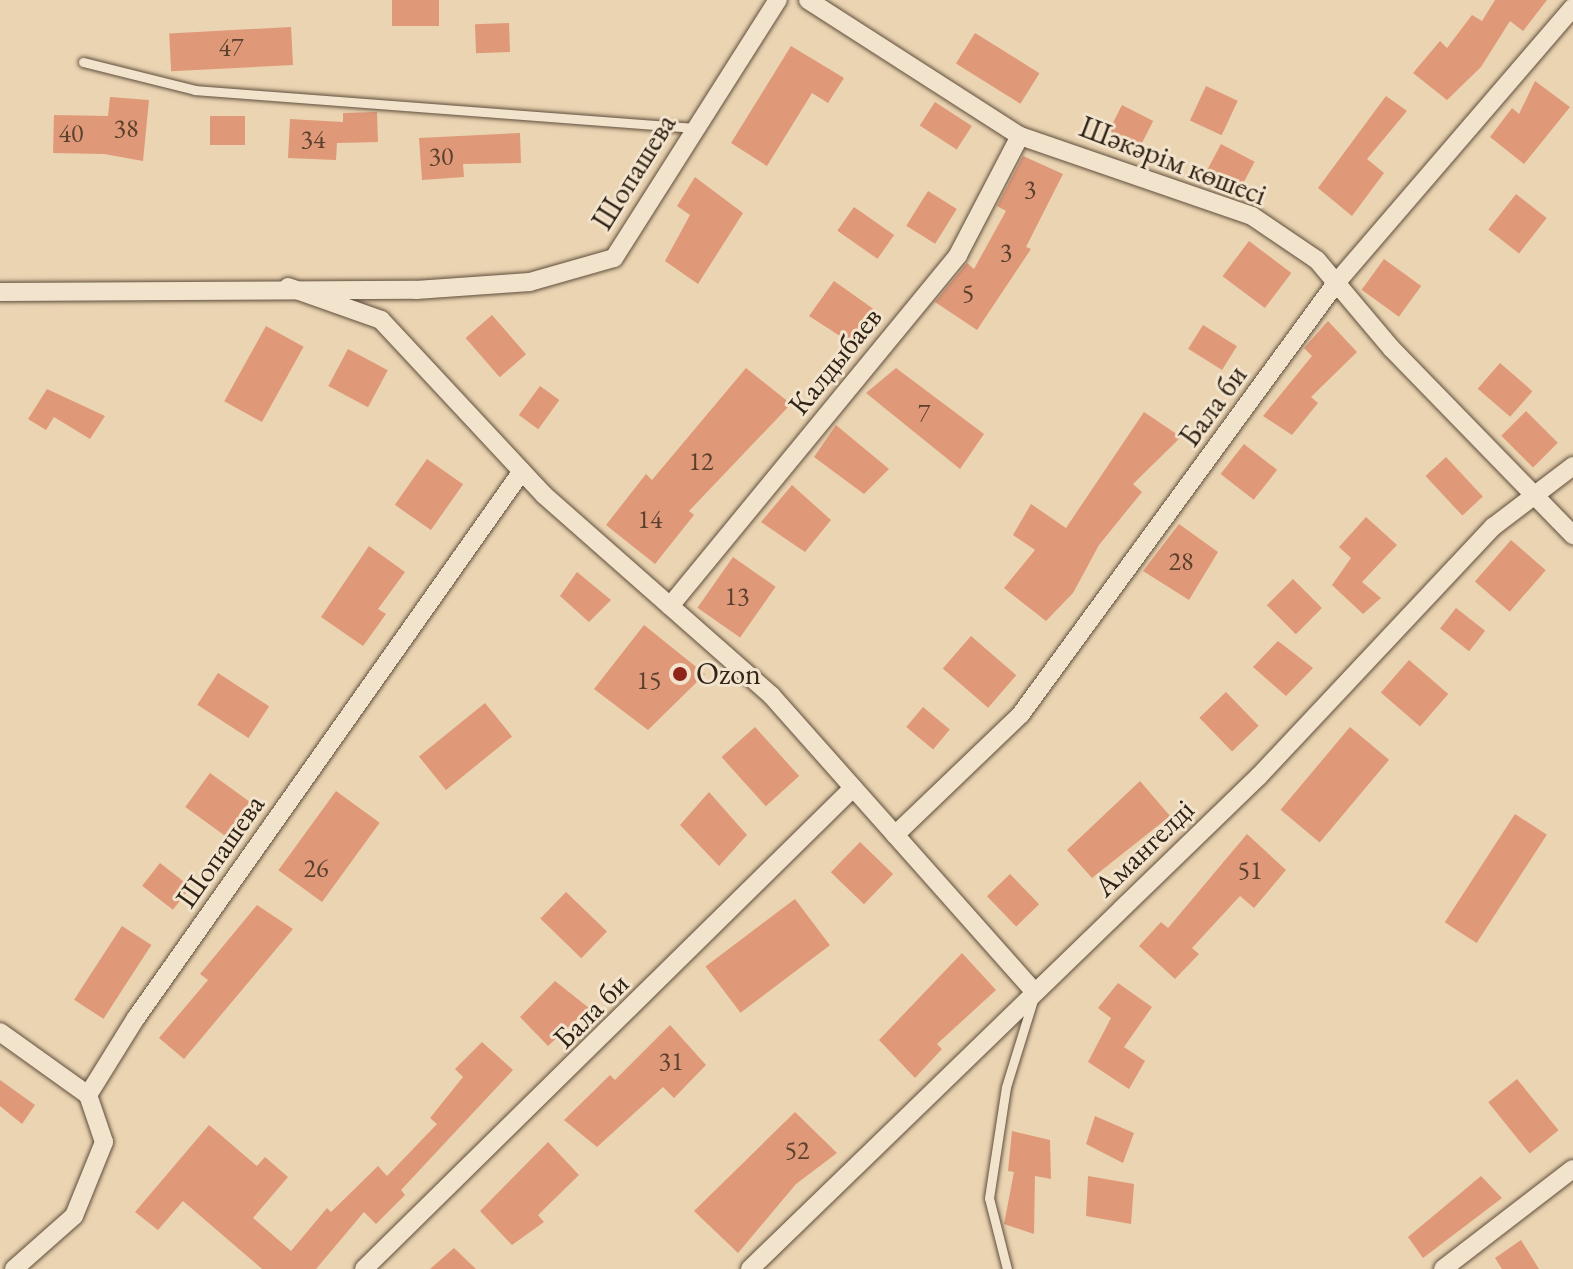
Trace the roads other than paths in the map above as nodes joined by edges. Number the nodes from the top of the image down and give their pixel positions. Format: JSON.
{"nodes":[{"id":1,"x":778,"y":0,"type":"edge"},
{"id":2,"x":808,"y":0,"type":"edge"},
{"id":3,"x":1573,"y":7,"type":"edge"},
{"id":4,"x":83,"y":62,"type":"dead end"},
{"id":5,"x":694,"y":128,"type":"junction"},
{"id":6,"x":1020,"y":136,"type":"junction"},
{"id":7,"x":1336,"y":283,"type":"junction"},
{"id":8,"x":288,"y":287,"type":"junction"},
{"id":9,"x":0,"y":292,"type":"edge"},
{"id":10,"x":1573,"y":466,"type":"edge"},
{"id":11,"x":522,"y":471,"type":"junction"},
{"id":12,"x":1533,"y":497,"type":"junction"},
{"id":13,"x":1573,"y":535,"type":"edge"},
{"id":14,"x":670,"y":606,"type":"junction"},
{"id":15,"x":853,"y":788,"type":"junction"},
{"id":16,"x":895,"y":835,"type":"junction"},
{"id":17,"x":1035,"y":992,"type":"junction"},
{"id":18,"x":0,"y":1032,"type":"edge"},
{"id":19,"x":88,"y":1095,"type":"junction"},
{"id":20,"x":1573,"y":1169,"type":"edge"},
{"id":21,"x":758,"y":1267,"type":"edge"},
{"id":22,"x":14,"y":1269,"type":"edge"},
{"id":23,"x":364,"y":1269,"type":"edge"},
{"id":24,"x":1007,"y":1269,"type":"edge"},
{"id":25,"x":1443,"y":1269,"type":"edge"}],
"edges":[{"from":1,"to":5,"type":"street","name":"Шопашева"},
{"from":2,"to":6,"type":"street","name":"Шәкәрім көшесі"},
{"from":3,"to":7,"type":"street","name":"Бала би"},
{"from":4,"to":5,"type":"lane"},
{"from":5,"to":8,"type":"street","name":"Шопашева"},
{"from":6,"to":7,"type":"street","name":"Шәкәрім көшесі"},
{"from":6,"to":14,"type":"street","name":"Калдыбаев"},
{"from":7,"to":12,"type":"street","name":"Шәкәрім көшесі"},
{"from":7,"to":16,"type":"street","name":"Бала би"},
{"from":8,"to":9,"type":"street","name":"Шопашева"},
{"from":8,"to":11,"type":"street"},
{"from":10,"to":12,"type":"street","name":"Амангелді"},
{"from":11,"to":14,"type":"street"},
{"from":11,"to":19,"type":"street","name":"Шопашева"},
{"from":12,"to":13,"type":"street","name":"Шәкәрім көшесі"},
{"from":12,"to":17,"type":"street","name":"Амангелді"},
{"from":14,"to":15,"type":"street"},
{"from":15,"to":16,"type":"street"},
{"from":15,"to":23,"type":"street","name":"Бала би"},
{"from":16,"to":17,"type":"street"},
{"from":17,"to":21,"type":"street","name":"Амангелді"},
{"from":17,"to":24,"type":"lane"},
{"from":18,"to":19,"type":"street"},
{"from":19,"to":22,"type":"street"},
{"from":20,"to":25,"type":"street"}]}
